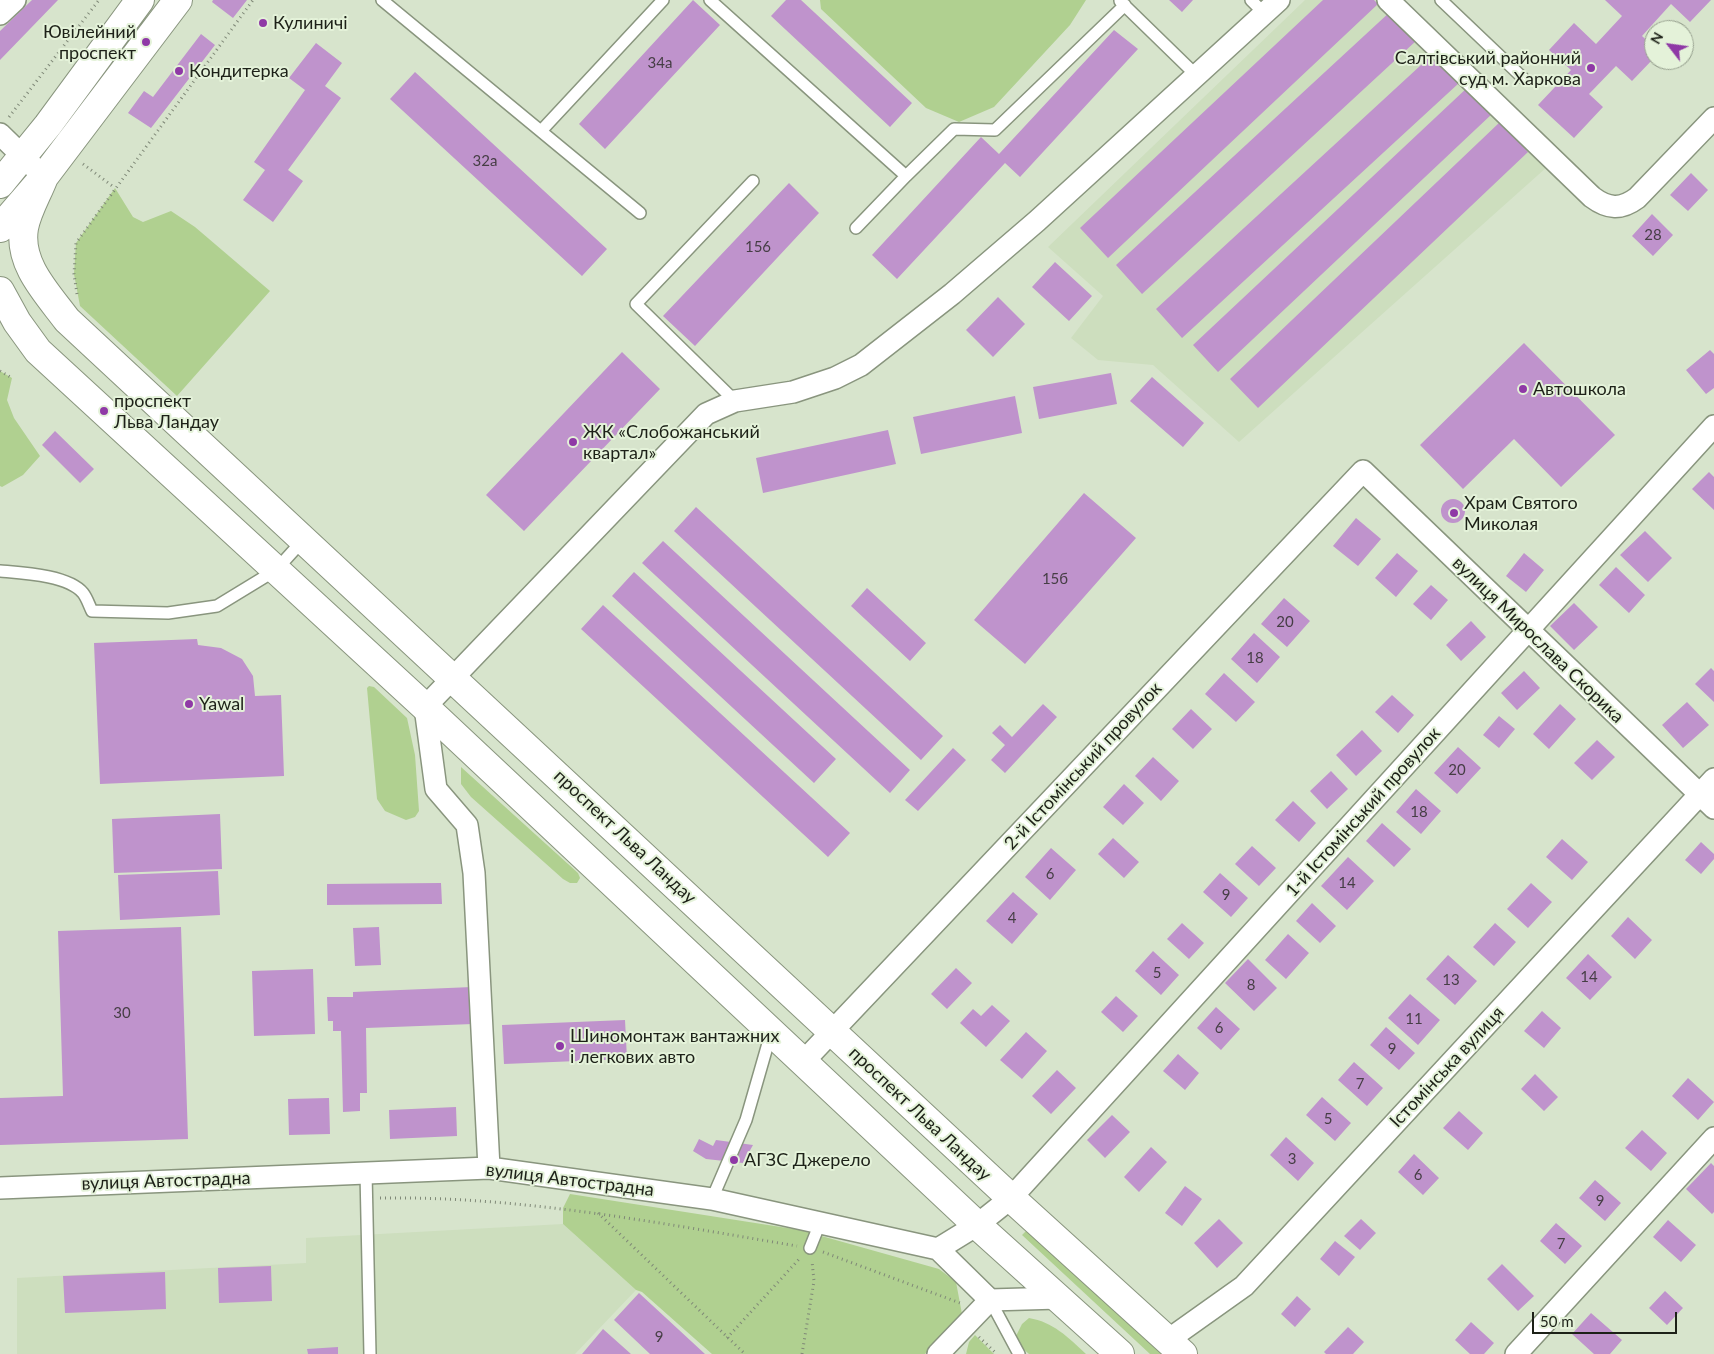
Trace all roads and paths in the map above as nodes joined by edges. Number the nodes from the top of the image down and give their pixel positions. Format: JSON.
{"nodes":[{"id":1,"x":14,"y":0,"type":"edge"},
{"id":2,"x":99,"y":0,"type":"edge"},
{"id":3,"x":140,"y":0,"type":"edge"},
{"id":4,"x":178,"y":0,"type":"edge"},
{"id":5,"x":253,"y":0,"type":"edge"},
{"id":6,"x":382,"y":0,"type":"edge"},
{"id":7,"x":663,"y":0,"type":"edge"},
{"id":8,"x":710,"y":0,"type":"edge"},
{"id":9,"x":1388,"y":0,"type":"edge"},
{"id":10,"x":1441,"y":0,"type":"edge"},
{"id":11,"x":1122,"y":2,"type":"edge"},
{"id":12,"x":1265,"y":4,"type":"edge"},
{"id":13,"x":0,"y":14,"type":"edge"},
{"id":14,"x":1196,"y":75,"type":"junction"},
{"id":15,"x":1523,"y":78,"type":"dead end"},
{"id":16,"x":1714,"y":118,"type":"edge"},
{"id":17,"x":3,"y":127,"type":"edge"},
{"id":18,"x":541,"y":131,"type":"junction"},
{"id":19,"x":23,"y":157,"type":"junction"},
{"id":20,"x":83,"y":164,"type":"dead end"},
{"id":21,"x":906,"y":176,"type":"junction"},
{"id":22,"x":44,"y":177,"type":"junction"},
{"id":23,"x":753,"y":181,"type":"dead end"},
{"id":24,"x":0,"y":184,"type":"edge"},
{"id":25,"x":115,"y":188,"type":"junction"},
{"id":26,"x":0,"y":210,"type":"edge"},
{"id":27,"x":640,"y":213,"type":"dead end"},
{"id":28,"x":0,"y":228,"type":"edge"},
{"id":29,"x":856,"y":228,"type":"dead end"},
{"id":30,"x":0,"y":289,"type":"edge"},
{"id":31,"x":73,"y":309,"type":"junction"},
{"id":32,"x":0,"y":332,"type":"edge"},
{"id":33,"x":38,"y":351,"type":"junction"},
{"id":34,"x":0,"y":371,"type":"edge"},
{"id":35,"x":12,"y":378,"type":"dead end"},
{"id":36,"x":735,"y":401,"type":"junction"},
{"id":37,"x":1714,"y":426,"type":"edge"},
{"id":38,"x":1363,"y":471,"type":"joint"},
{"id":39,"x":304,"y":539,"type":"junction"},
{"id":40,"x":276,"y":570,"type":"junction"},
{"id":41,"x":0,"y":571,"type":"edge"},
{"id":42,"x":1528,"y":632,"type":"junction"},
{"id":43,"x":453,"y":677,"type":"junction"},
{"id":44,"x":425,"y":707,"type":"junction"},
{"id":45,"x":1714,"y":779,"type":"edge"},
{"id":46,"x":1707,"y":801,"type":"edge"},
{"id":47,"x":832,"y":1031,"type":"junction"},
{"id":48,"x":771,"y":1032,"type":"junction"},
{"id":49,"x":803,"y":1062,"type":"junction"},
{"id":50,"x":1714,"y":1138,"type":"edge"},
{"id":51,"x":489,"y":1168,"type":"junction"},
{"id":52,"x":366,"y":1173,"type":"junction"},
{"id":53,"x":0,"y":1188,"type":"edge"},
{"id":54,"x":367,"y":1198,"type":"junction"},
{"id":55,"x":1011,"y":1198,"type":"junction"},
{"id":56,"x":712,"y":1199,"type":"junction"},
{"id":57,"x":598,"y":1213,"type":"junction"},
{"id":58,"x":820,"y":1223,"type":"junction"},
{"id":59,"x":977,"y":1224,"type":"junction"},
{"id":60,"x":810,"y":1248,"type":"junction"},
{"id":61,"x":938,"y":1249,"type":"junction"},
{"id":62,"x":1059,"y":1298,"type":"junction"},
{"id":63,"x":990,"y":1300,"type":"junction"},
{"id":64,"x":974,"y":1318,"type":"junction"},
{"id":65,"x":727,"y":1338,"type":"junction"},
{"id":66,"x":1175,"y":1347,"type":"edge"},
{"id":67,"x":370,"y":1354,"type":"edge"},
{"id":68,"x":745,"y":1354,"type":"edge"},
{"id":69,"x":802,"y":1354,"type":"edge"},
{"id":70,"x":938,"y":1354,"type":"edge"},
{"id":71,"x":997,"y":1354,"type":"edge"},
{"id":72,"x":1019,"y":1354,"type":"edge"},
{"id":73,"x":1120,"y":1354,"type":"edge"},
{"id":74,"x":1516,"y":1354,"type":"edge"}],
"edges":[{"from":1,"to":13,"type":"street"},
{"from":2,"to":17,"type":"path"},
{"from":3,"to":19,"type":"main road"},
{"from":4,"to":22,"type":"main road"},
{"from":5,"to":25,"type":"path"},
{"from":6,"to":18,"type":"lane"},
{"from":7,"to":18,"type":"lane"},
{"from":8,"to":21,"type":"lane"},
{"from":9,"to":16,"type":"street"},
{"from":10,"to":15,"type":"lane"},
{"from":11,"to":14,"type":"lane"},
{"from":11,"to":21,"type":"lane"},
{"from":12,"to":14,"type":"street"},
{"from":14,"to":36,"type":"street"},
{"from":17,"to":19,"type":"street"},
{"from":18,"to":27,"type":"lane"},
{"from":19,"to":22,"type":"street"},
{"from":19,"to":24,"type":"main road"},
{"from":19,"to":26,"type":"main road"},
{"from":20,"to":25,"type":"path"},
{"from":21,"to":29,"type":"lane"},
{"from":22,"to":28,"type":"main road"},
{"from":22,"to":31,"type":"main road"},
{"from":23,"to":36,"type":"lane"},
{"from":25,"to":31,"type":"path"},
{"from":30,"to":31,"type":"main road"},
{"from":30,"to":33,"type":"main road"},
{"from":31,"to":39,"type":"main road","name":"проспект Льва Ландау"},
{"from":32,"to":33,"type":"main road"},
{"from":33,"to":40,"type":"main road"},
{"from":34,"to":35,"type":"path"},
{"from":36,"to":43,"type":"street"},
{"from":37,"to":42,"type":"street","name":"1-й Істомінський провулок"},
{"from":38,"to":42,"type":"street","name":"вулиця Мирослава Скорика"},
{"from":38,"to":47,"type":"street","name":"2-й Істомінський провулок"},
{"from":39,"to":40,"type":"lane"},
{"from":39,"to":43,"type":"main road","name":"проспект Льва Ландау"},
{"from":40,"to":41,"type":"lane"},
{"from":40,"to":44,"type":"main road"},
{"from":42,"to":46,"type":"street","name":"вулиця Мирослава Скорика"},
{"from":42,"to":55,"type":"street","name":"1-й Істомінський провулок"},
{"from":43,"to":44,"type":"street"},
{"from":43,"to":47,"type":"main road","name":"проспект Льва Ландау"},
{"from":44,"to":48,"type":"main road"},
{"from":44,"to":51,"type":"street"},
{"from":45,"to":46,"type":"street","name":"Істомінська вулиця"},
{"from":46,"to":66,"type":"street","name":"Істомінська вулиця"},
{"from":47,"to":49,"type":"street","name":"2-й Істомінський провулок"},
{"from":47,"to":55,"type":"main road","name":"проспект Льва Ландау"},
{"from":48,"to":49,"type":"main road"},
{"from":48,"to":56,"type":"lane"},
{"from":49,"to":59,"type":"main road"},
{"from":50,"to":74,"type":"street"},
{"from":51,"to":52,"type":"street","name":"вулиця Автострадна"},
{"from":51,"to":56,"type":"street","name":"вулиця Автострадна"},
{"from":52,"to":53,"type":"street","name":"вулиця Автострадна"},
{"from":52,"to":54,"type":"lane"},
{"from":54,"to":57,"type":"path"},
{"from":54,"to":67,"type":"lane"},
{"from":55,"to":59,"type":"street","name":"1-й Істомінський провулок"},
{"from":55,"to":66,"type":"main road","name":"проспект Льва Ландау"},
{"from":56,"to":58,"type":"street","name":"вулиця Автострадна"},
{"from":57,"to":60,"type":"path"},
{"from":57,"to":65,"type":"path"},
{"from":58,"to":60,"type":"lane"},
{"from":58,"to":61,"type":"street","name":"вулиця Автострадна"},
{"from":59,"to":61,"type":"street"},
{"from":59,"to":62,"type":"main road"},
{"from":60,"to":64,"type":"path"},
{"from":60,"to":65,"type":"path"},
{"from":60,"to":69,"type":"path"},
{"from":61,"to":63,"type":"street"},
{"from":62,"to":63,"type":"street"},
{"from":62,"to":73,"type":"main road"},
{"from":63,"to":64,"type":"street"},
{"from":63,"to":72,"type":"lane"},
{"from":64,"to":70,"type":"street"},
{"from":64,"to":71,"type":"path"},
{"from":65,"to":68,"type":"path"}]}
